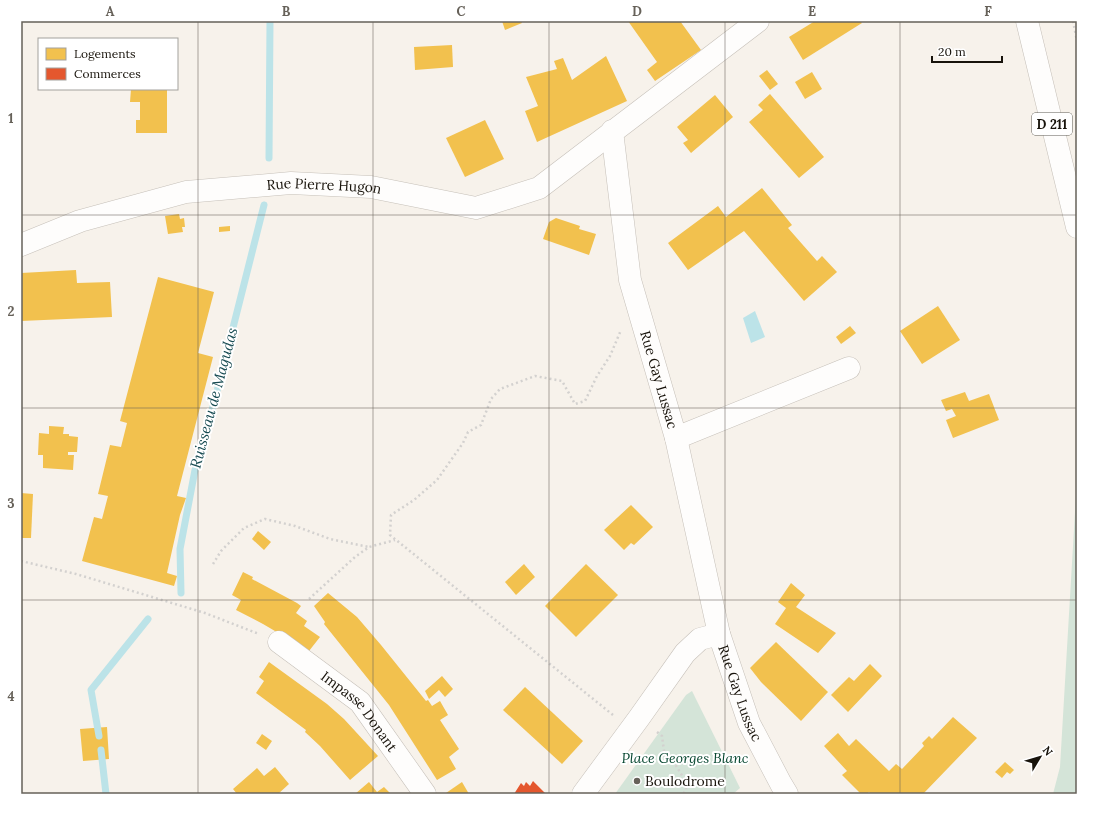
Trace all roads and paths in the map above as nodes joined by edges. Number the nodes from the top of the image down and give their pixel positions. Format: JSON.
{"nodes":[{"id":1,"x":758,"y":21,"type":"edge"},
{"id":2,"x":1027,"y":21,"type":"edge"},
{"id":3,"x":1073,"y":21,"type":"edge"},
{"id":4,"x":1077,"y":41,"type":"edge"},
{"id":5,"x":612,"y":131,"type":"junction"},
{"id":6,"x":1077,"y":227,"type":"edge"},
{"id":7,"x":21,"y":245,"type":"edge"},
{"id":8,"x":638,"y":307,"type":"junction"},
{"id":9,"x":849,"y":368,"type":"dead end"},
{"id":10,"x":676,"y":438,"type":"junction"},
{"id":11,"x":396,"y":540,"type":"junction"},
{"id":12,"x":369,"y":547,"type":"junction"},
{"id":13,"x":21,"y":561,"type":"edge"},
{"id":14,"x":213,"y":564,"type":"dead end"},
{"id":15,"x":309,"y":599,"type":"dead end"},
{"id":16,"x":719,"y":634,"type":"junction"},
{"id":17,"x":279,"y":642,"type":"joint"},
{"id":18,"x":635,"y":723,"type":"junction"},
{"id":19,"x":425,"y":794,"type":"edge"},
{"id":20,"x":583,"y":794,"type":"edge"},
{"id":21,"x":683,"y":794,"type":"edge"},
{"id":22,"x":787,"y":794,"type":"edge"}],
"edges":[{"from":1,"to":5,"type":"street"},
{"from":2,"to":6,"type":"street","number":"D 211"},
{"from":3,"to":4,"type":"path"},
{"from":5,"to":7,"type":"street","name":"Rue Pierre Hugon"},
{"from":5,"to":8,"type":"street","name":"Rue Gay Lussac"},
{"from":8,"to":10,"type":"street","name":"Rue Gay Lussac"},
{"from":8,"to":11,"type":"path"},
{"from":9,"to":10,"type":"street"},
{"from":10,"to":16,"type":"street","name":"Rue Gay Lussac"},
{"from":11,"to":12,"type":"path"},
{"from":11,"to":18,"type":"path"},
{"from":12,"to":14,"type":"path"},
{"from":12,"to":15,"type":"path"},
{"from":13,"to":17,"type":"path"},
{"from":16,"to":18,"type":"street"},
{"from":16,"to":22,"type":"street","name":"Rue Gay Lussac"},
{"from":17,"to":19,"type":"street","name":"Impasse Donant"},
{"from":18,"to":20,"type":"street"},
{"from":18,"to":21,"type":"path"}]}
